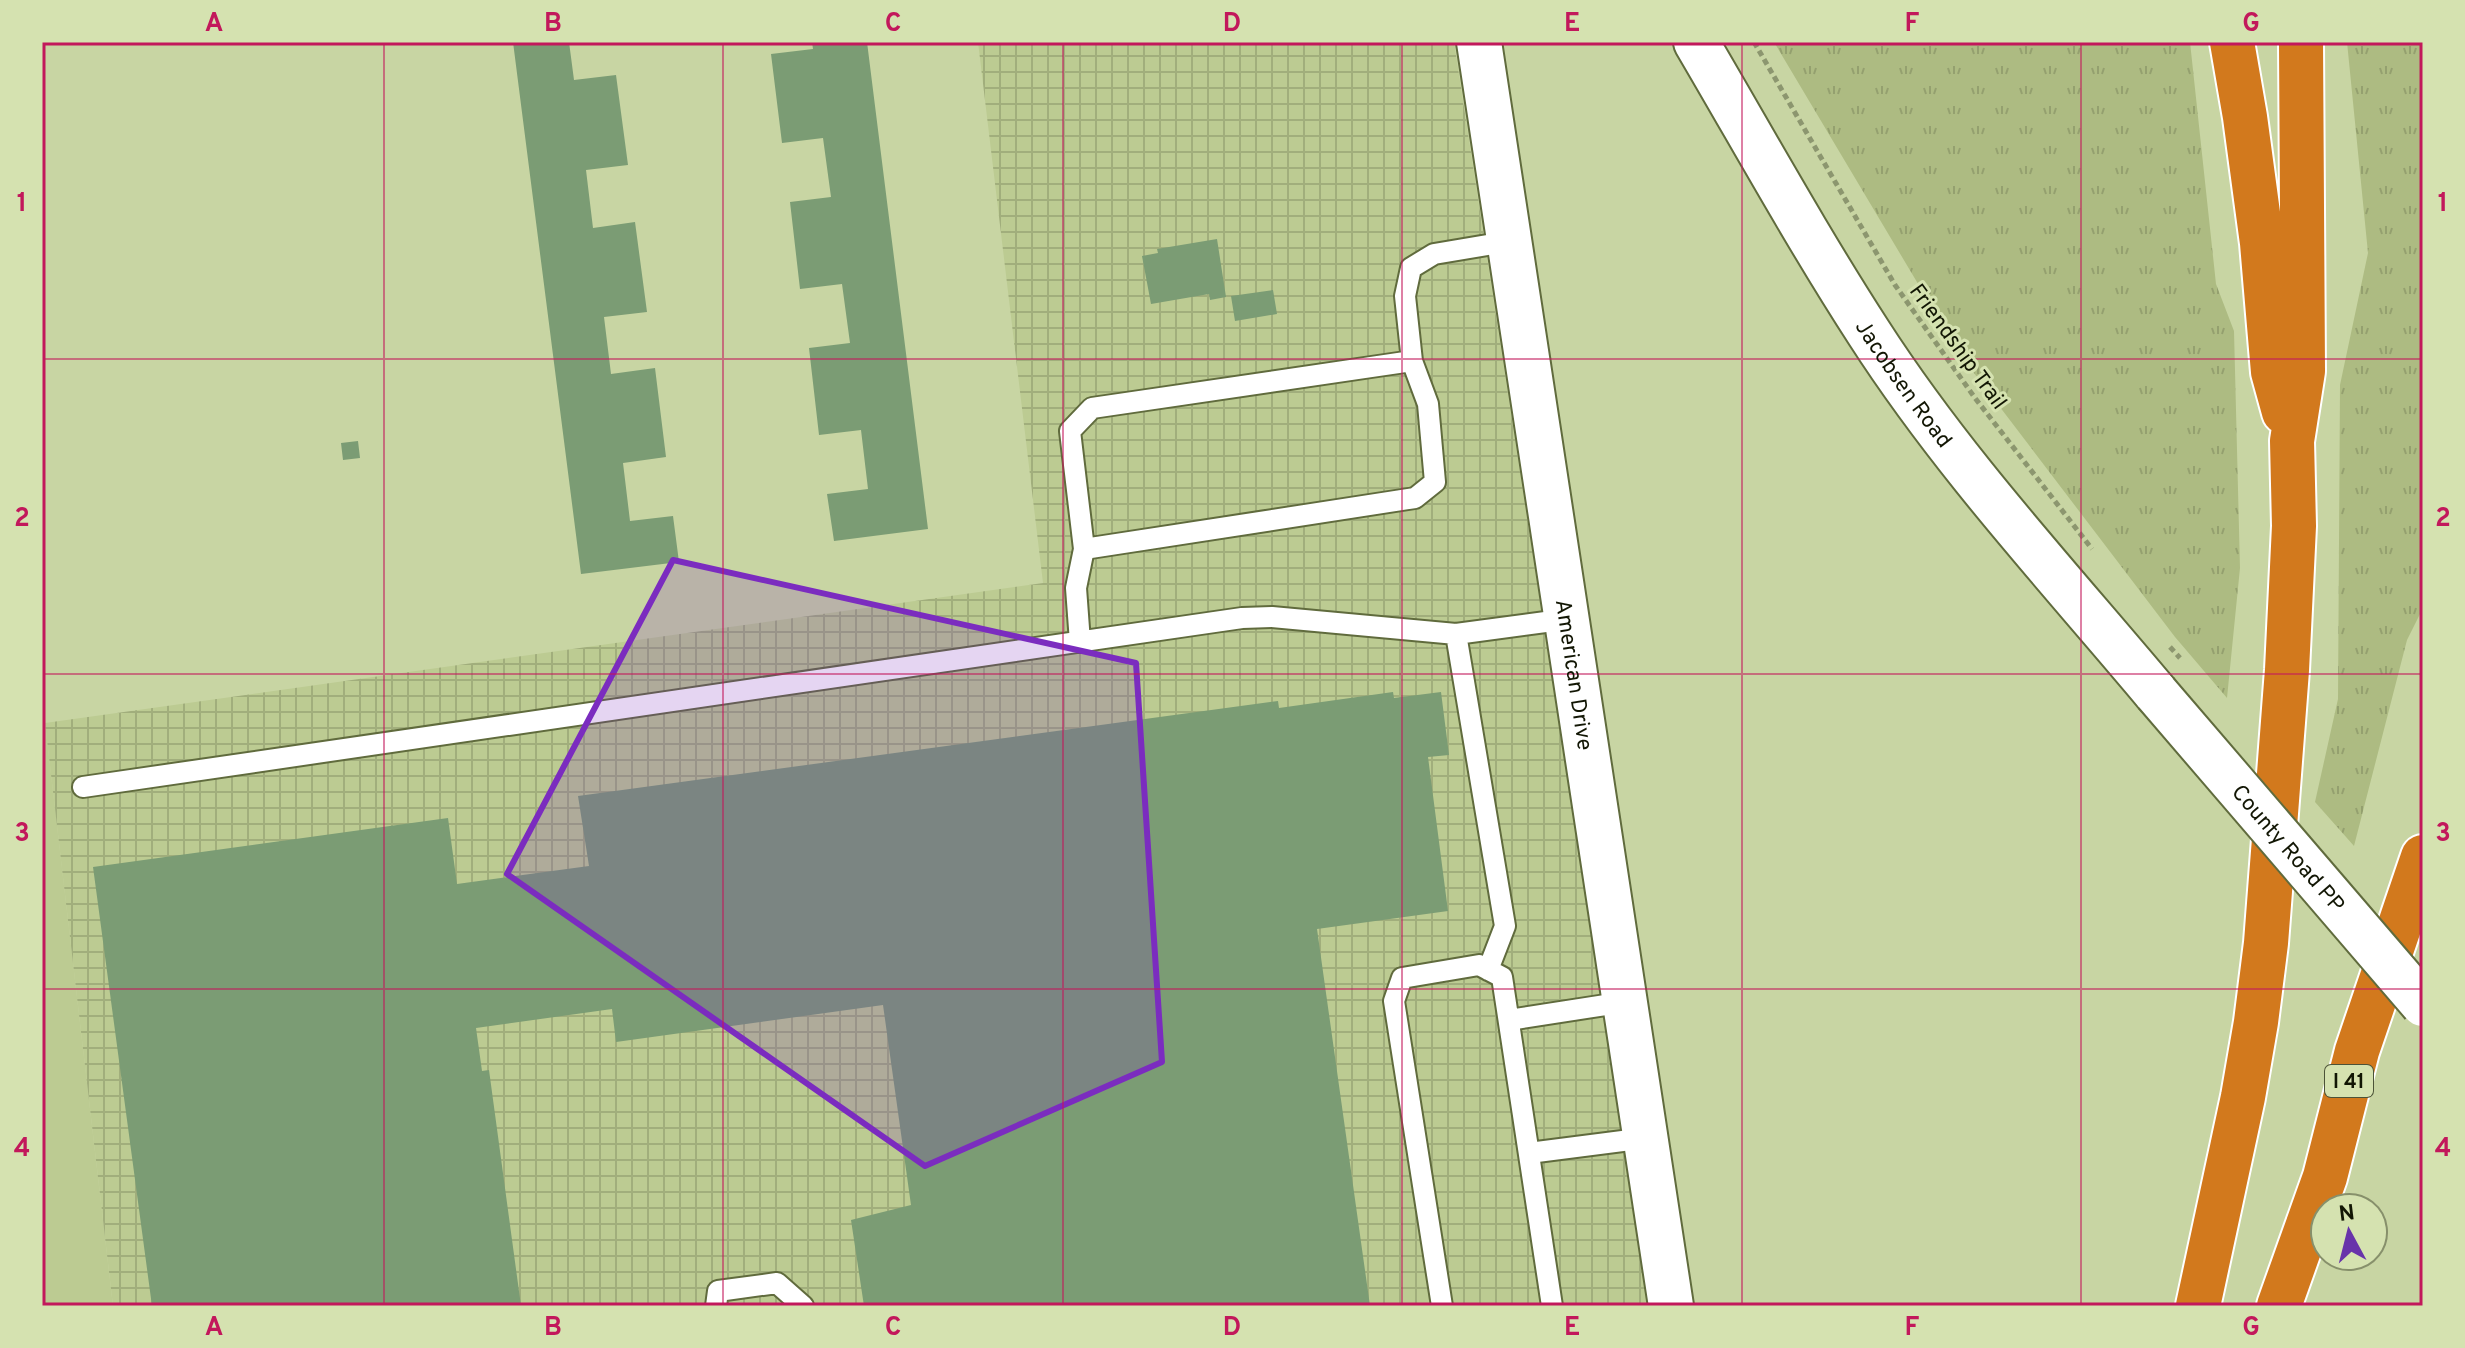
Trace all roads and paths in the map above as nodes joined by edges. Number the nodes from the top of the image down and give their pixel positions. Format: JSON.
{"nodes":[{"id":1,"x":1479,"y":42,"type":"edge"},
{"id":2,"x":1696,"y":42,"type":"edge"},
{"id":3,"x":1754,"y":42,"type":"edge"},
{"id":4,"x":2232,"y":42,"type":"edge"},
{"id":5,"x":2301,"y":42,"type":"edge"},
{"id":6,"x":1511,"y":241,"type":"junction"},
{"id":7,"x":1412,"y":361,"type":"junction"},
{"id":8,"x":2292,"y":441,"type":"junction"},
{"id":9,"x":1084,"y":549,"type":"junction"},
{"id":10,"x":2099,"y":559,"type":"dead end"},
{"id":11,"x":1568,"y":619,"type":"junction"},
{"id":12,"x":1456,"y":634,"type":"junction"},
{"id":13,"x":2163,"y":638,"type":"dead end"},
{"id":14,"x":1080,"y":642,"type":"junction"},
{"id":15,"x":2170,"y":647,"type":"dead end"},
{"id":16,"x":2156,"y":693,"type":"joint"},
{"id":17,"x":83,"y":787,"type":"dead end"},
{"id":18,"x":2423,"y":857,"type":"edge"},
{"id":19,"x":1488,"y":970,"type":"junction"},
{"id":20,"x":1625,"y":1002,"type":"junction"},
{"id":21,"x":2423,"y":1004,"type":"edge"},
{"id":22,"x":1509,"y":1020,"type":"junction"},
{"id":23,"x":1646,"y":1138,"type":"junction"},
{"id":24,"x":1529,"y":1153,"type":"junction"},
{"id":25,"x":716,"y":1306,"type":"edge"},
{"id":26,"x":803,"y":1306,"type":"edge"},
{"id":27,"x":1442,"y":1306,"type":"edge"},
{"id":28,"x":1552,"y":1306,"type":"edge"},
{"id":29,"x":1671,"y":1306,"type":"edge"},
{"id":30,"x":2198,"y":1306,"type":"edge"},
{"id":31,"x":2279,"y":1306,"type":"edge"}],
"edges":[{"from":1,"to":6,"type":"street","name":"American Drive"},
{"from":2,"to":16,"type":"street","name":"Jacobsen Road"},
{"from":3,"to":10,"type":"path","name":"Friendship Trail"},
{"from":4,"to":8,"type":"highway"},
{"from":5,"to":8,"type":"highway"},
{"from":6,"to":7,"type":"lane"},
{"from":6,"to":11,"type":"street","name":"American Drive"},
{"from":7,"to":9,"type":"lane"},
{"from":7,"to":9,"type":"lane"},
{"from":8,"to":30,"type":"highway"},
{"from":9,"to":14,"type":"lane"},
{"from":11,"to":12,"type":"lane"},
{"from":11,"to":20,"type":"street","name":"American Drive"},
{"from":12,"to":14,"type":"lane"},
{"from":12,"to":19,"type":"lane"},
{"from":13,"to":15,"type":"path"},
{"from":14,"to":17,"type":"lane"},
{"from":16,"to":21,"type":"street","name":"County Road PP","bridge":true},
{"from":18,"to":31,"type":"highway","number":"I 41"},
{"from":19,"to":22,"type":"lane"},
{"from":19,"to":27,"type":"lane"},
{"from":20,"to":22,"type":"lane"},
{"from":20,"to":23,"type":"street","name":"American Drive"},
{"from":22,"to":24,"type":"lane"},
{"from":23,"to":24,"type":"lane"},
{"from":23,"to":29,"type":"street","name":"American Drive"},
{"from":24,"to":28,"type":"lane"},
{"from":25,"to":26,"type":"lane"}]}
